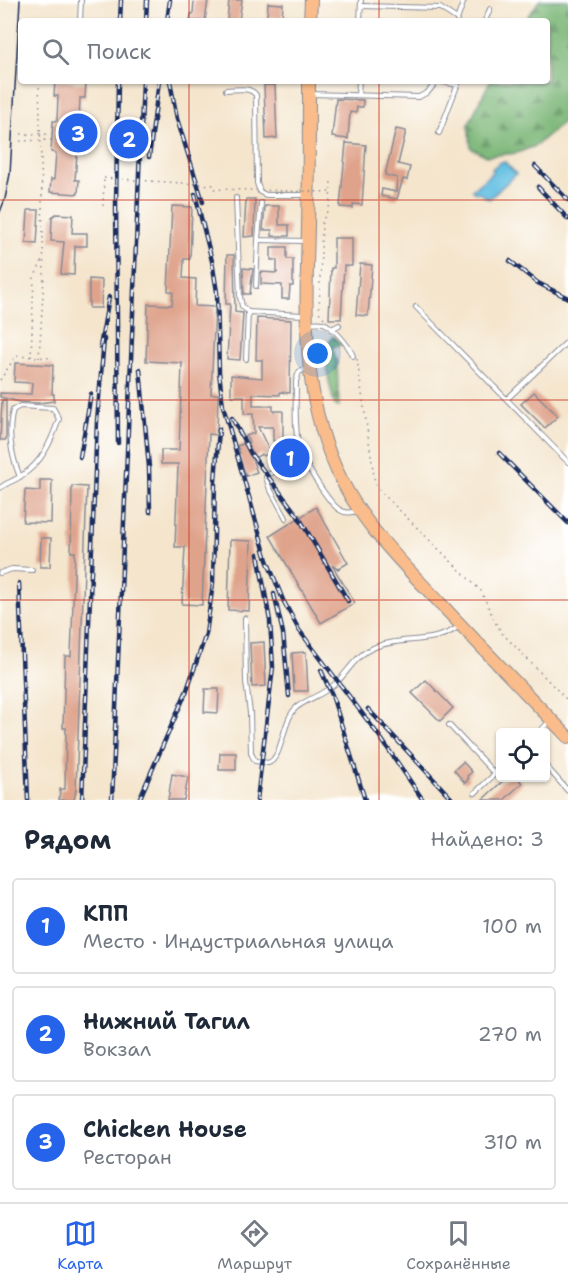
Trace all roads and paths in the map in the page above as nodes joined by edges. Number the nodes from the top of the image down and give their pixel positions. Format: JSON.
{"nodes":[{"id":1,"x":81,"y":0,"type":"edge"},
{"id":2,"x":310,"y":0,"type":"edge"},
{"id":3,"x":361,"y":0,"type":"edge"},
{"id":4,"x":464,"y":0,"type":"edge"},
{"id":5,"x":361,"y":6,"type":"junction"},
{"id":6,"x":490,"y":9,"type":"dead end"},
{"id":7,"x":80,"y":18,"type":"edge"},
{"id":8,"x":310,"y":18,"type":"edge"},
{"id":9,"x":360,"y":18,"type":"edge"},
{"id":10,"x":454,"y":18,"type":"edge"},
{"id":11,"x":458,"y":18,"type":"edge"},
{"id":12,"x":486,"y":18,"type":"edge"},
{"id":13,"x":39,"y":84,"type":"edge"},
{"id":14,"x":358,"y":84,"type":"edge"},
{"id":15,"x":435,"y":84,"type":"edge"},
{"id":16,"x":458,"y":84,"type":"edge"},
{"id":17,"x":309,"y":87,"type":"edge"},
{"id":18,"x":226,"y":90,"type":"dead end"},
{"id":19,"x":358,"y":94,"type":"junction"},
{"id":20,"x":439,"y":133,"type":"dead end"},
{"id":21,"x":21,"y":134,"type":"dead end"},
{"id":22,"x":39,"y":134,"type":"junction"},
{"id":23,"x":51,"y":134,"type":"dead end"},
{"id":24,"x":65,"y":139,"type":"dead end"},
{"id":25,"x":76,"y":139,"type":"dead end"},
{"id":26,"x":39,"y":140,"type":"junction"},
{"id":27,"x":51,"y":140,"type":"dead end"},
{"id":28,"x":20,"y":141,"type":"dead end"},
{"id":29,"x":331,"y":180,"type":"dead end"},
{"id":30,"x":330,"y":192,"type":"junction"},
{"id":31,"x":308,"y":195,"type":"junction"},
{"id":32,"x":236,"y":198,"type":"dead end"},
{"id":33,"x":261,"y":203,"type":"dead end"},
{"id":34,"x":103,"y":206,"type":"dead end"},
{"id":35,"x":258,"y":240,"type":"junction"},
{"id":36,"x":308,"y":241,"type":"junction"},
{"id":37,"x":44,"y":258,"type":"junction"},
{"id":38,"x":256,"y":286,"type":"dead end"},
{"id":39,"x":416,"y":307,"type":"dead end"},
{"id":40,"x":248,"y":312,"type":"junction"},
{"id":41,"x":307,"y":319,"type":"junction"},
{"id":42,"x":339,"y":324,"type":"dead end"},
{"id":43,"x":332,"y":328,"type":"junction"},
{"id":44,"x":568,"y":341,"type":"edge"},
{"id":45,"x":355,"y":356,"type":"joint"},
{"id":46,"x":31,"y":357,"type":"junction"},
{"id":47,"x":39,"y":358,"type":"junction"},
{"id":48,"x":53,"y":358,"type":"dead end"},
{"id":49,"x":246,"y":359,"type":"dead end"},
{"id":50,"x":308,"y":368,"type":"junction"},
{"id":51,"x":0,"y":380,"type":"edge"},
{"id":52,"x":507,"y":399,"type":"junction"},
{"id":53,"x":303,"y":459,"type":"junction"},
{"id":54,"x":568,"y":462,"type":"edge"},
{"id":55,"x":20,"y":477,"type":"junction"},
{"id":56,"x":0,"y":488,"type":"edge"},
{"id":57,"x":359,"y":510,"type":"junction"},
{"id":58,"x":286,"y":518,"type":"dead end"},
{"id":59,"x":32,"y":570,"type":"dead end"},
{"id":60,"x":0,"y":573,"type":"edge"},
{"id":61,"x":245,"y":618,"type":"dead end"},
{"id":62,"x":461,"y":625,"type":"junction"},
{"id":63,"x":568,"y":701,"type":"edge"},
{"id":64,"x":552,"y":720,"type":"junction"},
{"id":65,"x":449,"y":725,"type":"dead end"},
{"id":66,"x":543,"y":728,"type":"edge"},
{"id":67,"x":568,"y":737,"type":"edge"},
{"id":68,"x":550,"y":771,"type":"edge"},
{"id":69,"x":495,"y":774,"type":"joint"},
{"id":70,"x":568,"y":791,"type":"edge"},
{"id":71,"x":475,"y":793,"type":"dead end"}],
"edges":[{"from":1,"to":7,"type":"lane"},
{"from":2,"to":8,"type":"main road"},
{"from":3,"to":5,"type":"lane"},
{"from":4,"to":11,"type":"lane"},
{"from":5,"to":9,"type":"lane"},
{"from":5,"to":10,"type":"lane"},
{"from":6,"to":12,"type":"lane"},
{"from":13,"to":22,"type":"path"},
{"from":14,"to":19,"type":"lane"},
{"from":15,"to":19,"type":"lane"},
{"from":16,"to":20,"type":"lane"},
{"from":17,"to":19,"type":"lane"},
{"from":17,"to":31,"type":"main road"},
{"from":18,"to":31,"type":"lane"},
{"from":21,"to":22,"type":"path"},
{"from":22,"to":23,"type":"path"},
{"from":22,"to":26,"type":"path"},
{"from":24,"to":25,"type":"path"},
{"from":26,"to":27,"type":"path"},
{"from":26,"to":28,"type":"path"},
{"from":26,"to":37,"type":"path"},
{"from":29,"to":30,"type":"path"},
{"from":30,"to":34,"type":"path","bridge":true},
{"from":30,"to":43,"type":"path"},
{"from":31,"to":36,"type":"main road"},
{"from":32,"to":40,"type":"lane"},
{"from":33,"to":35,"type":"lane"},
{"from":35,"to":36,"type":"lane"},
{"from":35,"to":38,"type":"lane"},
{"from":36,"to":41,"type":"main road"},
{"from":37,"to":46,"type":"path"},
{"from":37,"to":47,"type":"path"},
{"from":39,"to":52,"type":"lane"},
{"from":40,"to":41,"type":"lane"},
{"from":40,"to":49,"type":"lane"},
{"from":41,"to":43,"type":"lane"},
{"from":41,"to":50,"type":"main road"},
{"from":42,"to":43,"type":"lane"},
{"from":43,"to":45,"type":"lane"},
{"from":44,"to":52,"type":"lane"},
{"from":45,"to":63,"type":"path"},
{"from":46,"to":47,"type":"path"},
{"from":46,"to":51,"type":"path"},
{"from":47,"to":48,"type":"path"},
{"from":50,"to":53,"type":"lane"},
{"from":50,"to":57,"type":"main road"},
{"from":52,"to":54,"type":"lane"},
{"from":53,"to":57,"type":"lane"},
{"from":53,"to":58,"type":"lane"},
{"from":55,"to":55,"type":"lane"},
{"from":55,"to":56,"type":"lane"},
{"from":57,"to":62,"type":"main road"},
{"from":59,"to":60,"type":"lane"},
{"from":61,"to":62,"type":"lane"},
{"from":62,"to":64,"type":"main road"},
{"from":64,"to":66,"type":"lane"},
{"from":64,"to":67,"type":"main road"},
{"from":65,"to":69,"type":"lane"},
{"from":68,"to":70,"type":"lane"},
{"from":69,"to":71,"type":"lane"}]}
